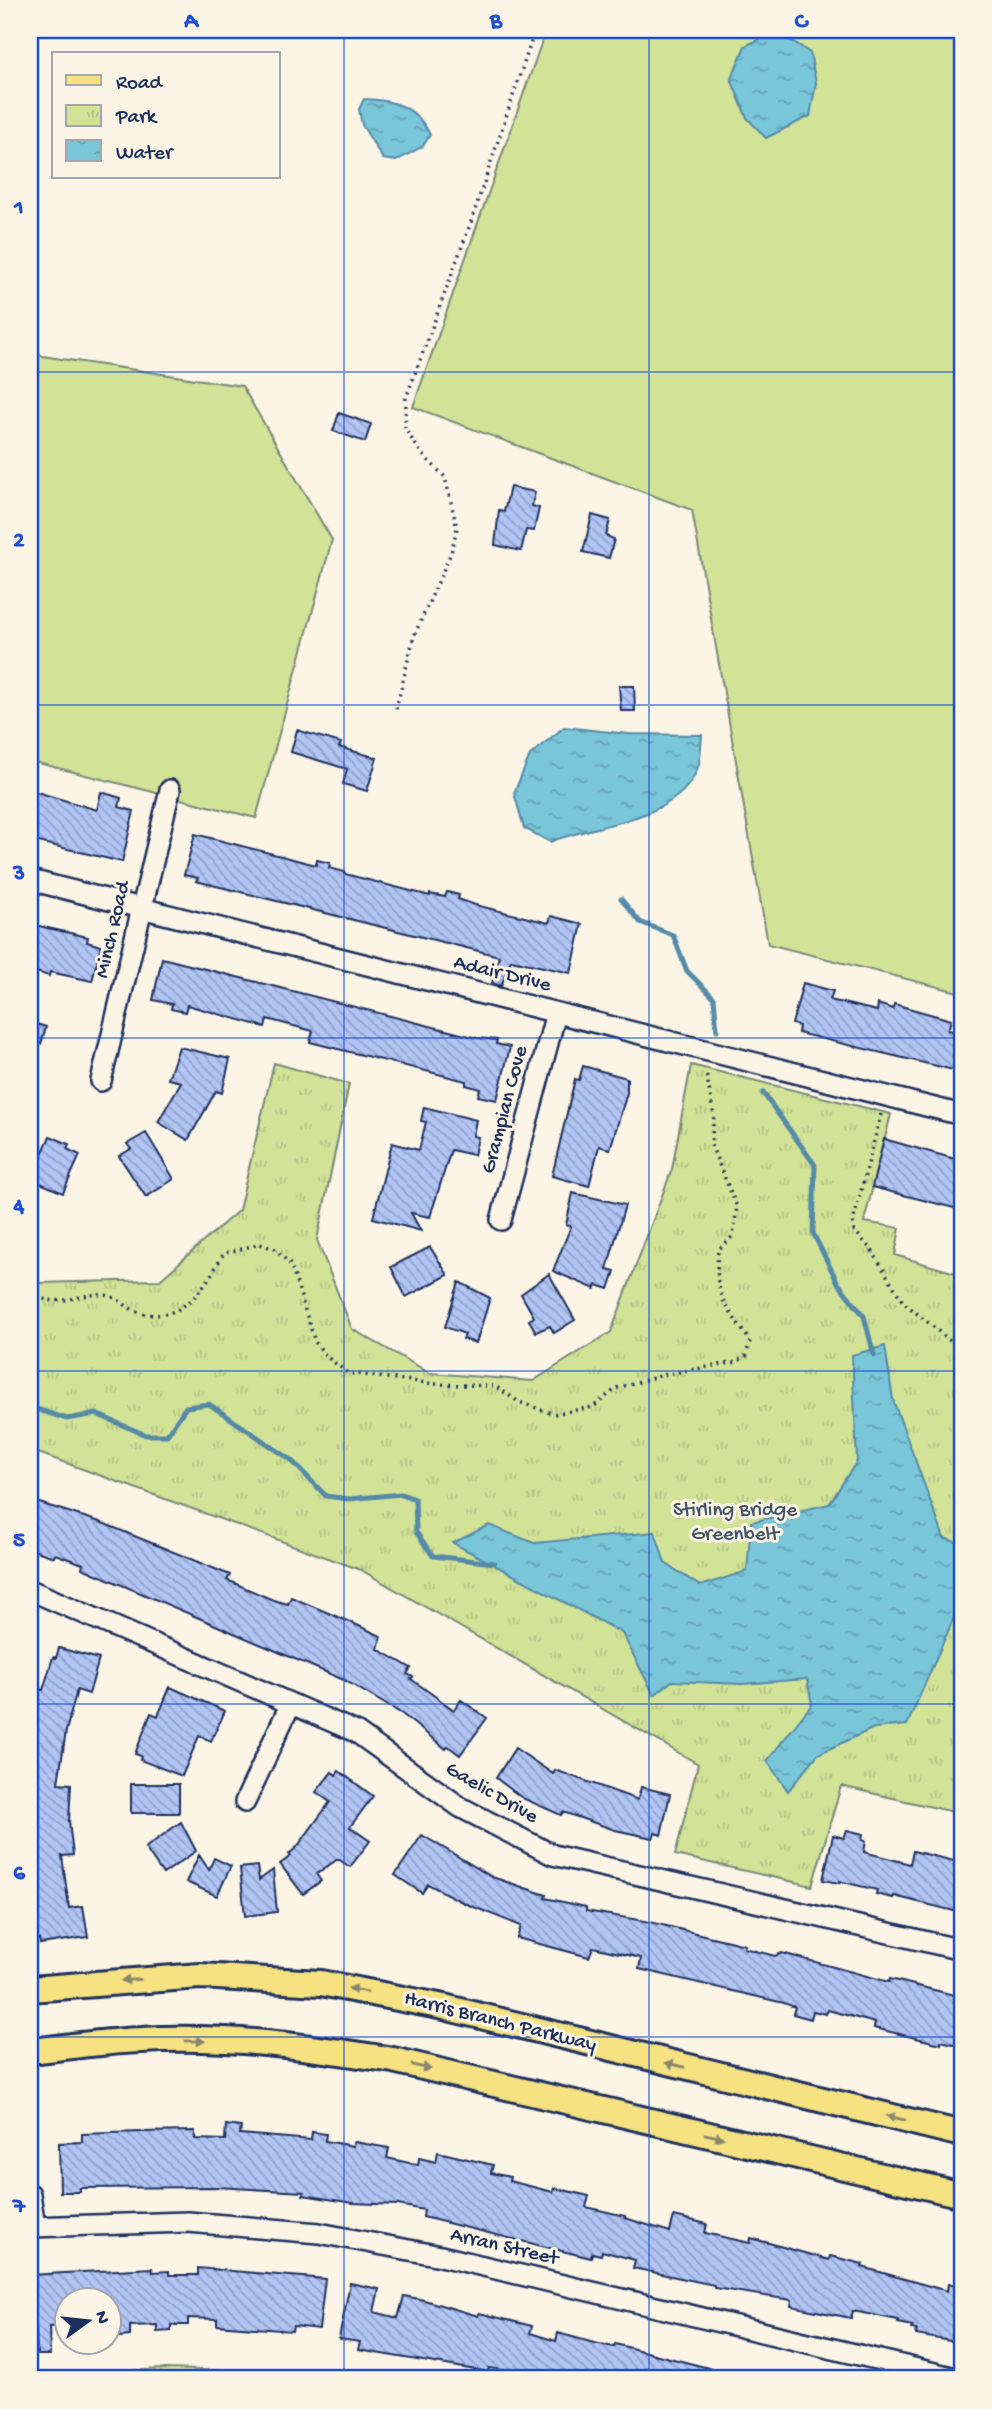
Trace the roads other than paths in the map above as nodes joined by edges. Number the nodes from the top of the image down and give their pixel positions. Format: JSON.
{"nodes":[{"id":1,"x":170,"y":790,"type":"dead end"},
{"id":2,"x":30,"y":880,"type":"edge"},
{"id":3,"x":143,"y":908,"type":"junction"},
{"id":4,"x":556,"y":1013,"type":"junction"},
{"id":5,"x":101,"y":1081,"type":"dead end"},
{"id":6,"x":962,"y":1115,"type":"edge"},
{"id":7,"x":501,"y":1220,"type":"dead end"},
{"id":8,"x":30,"y":1590,"type":"edge"},
{"id":9,"x":290,"y":1705,"type":"junction"},
{"id":10,"x":246,"y":1802,"type":"dead end"},
{"id":11,"x":962,"y":1950,"type":"edge"},
{"id":12,"x":30,"y":1989,"type":"edge"},
{"id":13,"x":30,"y":2051,"type":"edge"},
{"id":14,"x":962,"y":2134,"type":"edge"},
{"id":15,"x":30,"y":2194,"type":"edge"},
{"id":16,"x":962,"y":2195,"type":"edge"},
{"id":17,"x":32,"y":2227,"type":"edge"},
{"id":18,"x":960,"y":2379,"type":"edge"}],
"edges":[{"from":1,"to":3,"type":"street","name":"Minch Road"},
{"from":2,"to":3,"type":"street","name":"Adair Drive"},
{"from":3,"to":4,"type":"street","name":"Adair Drive"},
{"from":3,"to":5,"type":"street","name":"Minch Road"},
{"from":4,"to":6,"type":"street","name":"Adair Drive"},
{"from":4,"to":7,"type":"street","name":"Grampian Cove"},
{"from":8,"to":9,"type":"street","name":"Gaelic Drive"},
{"from":9,"to":10,"type":"street"},
{"from":9,"to":11,"type":"street","name":"Gaelic Drive"},
{"from":14,"to":12,"type":"main road","name":"Harris Branch Parkway","one_way":true},
{"from":13,"to":16,"type":"main road","one_way":true},
{"from":15,"to":17,"type":"street"},
{"from":17,"to":18,"type":"street","name":"Arran Street"}]}
